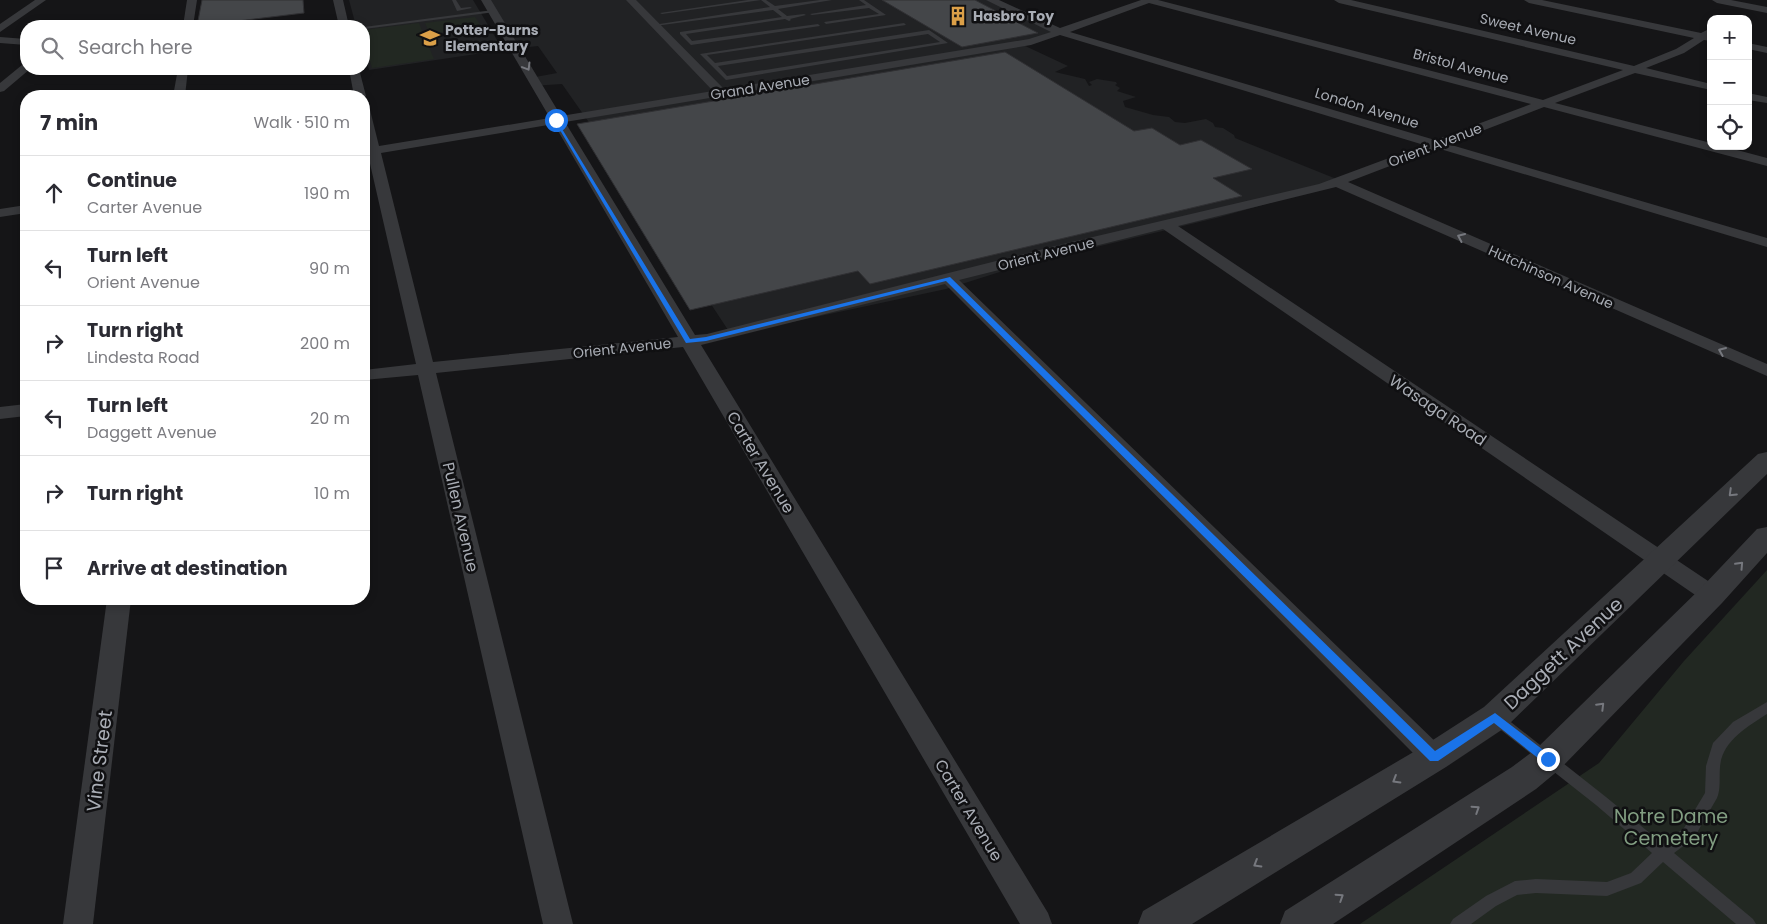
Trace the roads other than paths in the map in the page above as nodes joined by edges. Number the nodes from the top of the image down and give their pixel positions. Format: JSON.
{"nodes":[{"id":1,"x":41,"y":0,"type":"edge"},
{"id":2,"x":192,"y":0,"type":"edge"},
{"id":3,"x":338,"y":0,"type":"edge"},
{"id":4,"x":454,"y":0,"type":"edge"},
{"id":5,"x":631,"y":0,"type":"edge"},
{"id":6,"x":758,"y":0,"type":"edge"},
{"id":7,"x":763,"y":0,"type":"edge"},
{"id":8,"x":830,"y":0,"type":"edge"},
{"id":9,"x":862,"y":0,"type":"edge"},
{"id":10,"x":991,"y":0,"type":"edge"},
{"id":11,"x":1149,"y":0,"type":"edge"},
{"id":12,"x":1339,"y":0,"type":"edge"},
{"id":13,"x":1529,"y":0,"type":"edge"},
{"id":14,"x":1717,"y":0,"type":"edge"},
{"id":15,"x":1747,"y":3,"type":"edge"},
{"id":16,"x":489,"y":5,"type":"edge"},
{"id":17,"x":870,"y":6,"type":"junction"},
{"id":18,"x":774,"y":8,"type":"junction"},
{"id":19,"x":1767,"y":10,"type":"edge"},
{"id":20,"x":662,"y":13,"type":"dead end"},
{"id":21,"x":812,"y":14,"type":"dead end"},
{"id":22,"x":1732,"y":14,"type":"dead end"},
{"id":23,"x":804,"y":15,"type":"dead end"},
{"id":24,"x":786,"y":18,"type":"junction"},
{"id":25,"x":189,"y":20,"type":"edge"},
{"id":26,"x":343,"y":20,"type":"edge"},
{"id":27,"x":826,"y":23,"type":"dead end"},
{"id":28,"x":818,"y":24,"type":"dead end"},
{"id":29,"x":904,"y":24,"type":"dead end"},
{"id":30,"x":655,"y":25,"type":"junction"},
{"id":31,"x":370,"y":27,"type":"edge"},
{"id":32,"x":799,"y":27,"type":"junction"},
{"id":33,"x":0,"y":29,"type":"edge"},
{"id":34,"x":1060,"y":32,"type":"junction"},
{"id":35,"x":1707,"y":36,"type":"edge"},
{"id":36,"x":1707,"y":37,"type":"edge"},
{"id":37,"x":812,"y":38,"type":"junction"},
{"id":38,"x":0,"y":40,"type":"edge"},
{"id":39,"x":20,"y":42,"type":"edge"},
{"id":40,"x":1752,"y":47,"type":"edge"},
{"id":41,"x":824,"y":49,"type":"junction"},
{"id":42,"x":1767,"y":50,"type":"edge"},
{"id":43,"x":838,"y":60,"type":"junction"},
{"id":44,"x":714,"y":66,"type":"junction"},
{"id":45,"x":1634,"y":69,"type":"junction"},
{"id":46,"x":20,"y":72,"type":"edge"},
{"id":47,"x":852,"y":72,"type":"junction"},
{"id":48,"x":182,"y":75,"type":"edge"},
{"id":49,"x":355,"y":75,"type":"edge"},
{"id":50,"x":1707,"y":86,"type":"edge"},
{"id":51,"x":0,"y":89,"type":"edge"},
{"id":52,"x":180,"y":90,"type":"edge"},
{"id":53,"x":359,"y":90,"type":"edge"},
{"id":54,"x":722,"y":93,"type":"junction"},
{"id":55,"x":1752,"y":97,"type":"edge"},
{"id":56,"x":1767,"y":100,"type":"edge"},
{"id":57,"x":1543,"y":103,"type":"junction"},
{"id":58,"x":556,"y":120,"type":"junction"},
{"id":59,"x":1436,"y":144,"type":"junction"},
{"id":60,"x":370,"y":151,"type":"edge"},
{"id":61,"x":370,"y":158,"type":"edge"},
{"id":62,"x":1767,"y":162,"type":"edge"},
{"id":63,"x":1336,"y":182,"type":"junction"},
{"id":64,"x":20,"y":209,"type":"edge"},
{"id":65,"x":0,"y":213,"type":"edge"},
{"id":66,"x":1165,"y":224,"type":"junction"},
{"id":67,"x":1767,"y":243,"type":"edge"},
{"id":68,"x":948,"y":278,"type":"junction"},
{"id":69,"x":688,"y":341,"type":"junction"},
{"id":70,"x":426,"y":368,"type":"junction"},
{"id":71,"x":1767,"y":371,"type":"edge"},
{"id":72,"x":370,"y":374,"type":"edge"},
{"id":73,"x":20,"y":411,"type":"edge"},
{"id":74,"x":0,"y":413,"type":"edge"},
{"id":75,"x":1767,"y":460,"type":"edge"},
{"id":76,"x":1767,"y":536,"type":"edge"},
{"id":77,"x":1660,"y":562,"type":"junction"},
{"id":78,"x":1712,"y":595,"type":"junction"},
{"id":79,"x":118,"y":605,"type":"edge"},
{"id":80,"x":1767,"y":707,"type":"edge"},
{"id":81,"x":1495,"y":717,"type":"junction"},
{"id":82,"x":1434,"y":758,"type":"junction"},
{"id":83,"x":1548,"y":759,"type":"junction"},
{"id":84,"x":1662,"y":852,"type":"junction"},
{"id":85,"x":78,"y":924,"type":"edge"},
{"id":86,"x":558,"y":924,"type":"edge"},
{"id":87,"x":1037,"y":924,"type":"edge"},
{"id":88,"x":1157,"y":924,"type":"edge"},
{"id":89,"x":1299,"y":924,"type":"edge"},
{"id":90,"x":1458,"y":924,"type":"edge"},
{"id":91,"x":1748,"y":924,"type":"edge"}],
"edges":[{"from":1,"to":33,"type":"street"},
{"from":2,"to":25,"type":"street"},
{"from":3,"to":26,"type":"street"},
{"from":4,"to":16,"type":"lane"},
{"from":5,"to":30,"type":"street"},
{"from":6,"to":20,"type":"lane"},
{"from":7,"to":18,"type":"lane"},
{"from":8,"to":18,"type":"lane"},
{"from":9,"to":17,"type":"lane"},
{"from":10,"to":34,"type":"street","name":"London Avenue"},
{"from":11,"to":34,"type":"street","name":"Grand Avenue"},
{"from":11,"to":57,"type":"street","name":"Bristol Avenue"},
{"from":12,"to":45,"type":"street","name":"Sweet Avenue"},
{"from":13,"to":35,"type":"street"},
{"from":14,"to":15,"type":"street"},
{"from":15,"to":19,"type":"street"},
{"from":15,"to":22,"type":"street"},
{"from":16,"to":31,"type":"lane"},
{"from":16,"to":58,"type":"street","name":"Carter Avenue","one_way":true},
{"from":17,"to":21,"type":"lane"},
{"from":17,"to":27,"type":"lane"},
{"from":18,"to":24,"type":"lane"},
{"from":18,"to":30,"type":"lane"},
{"from":23,"to":24,"type":"lane"},
{"from":24,"to":32,"type":"lane"},
{"from":24,"to":32,"type":"lane"},
{"from":28,"to":32,"type":"lane"},
{"from":29,"to":37,"type":"lane"},
{"from":30,"to":54,"type":"street"},
{"from":32,"to":37,"type":"lane"},
{"from":34,"to":47,"type":"street","name":"Grand Avenue"},
{"from":34,"to":59,"type":"street","name":"London Avenue"},
{"from":36,"to":45,"type":"street","name":"Orient Avenue"},
{"from":37,"to":41,"type":"lane"},
{"from":37,"to":44,"type":"lane"},
{"from":38,"to":39,"type":"street"},
{"from":40,"to":42,"type":"street"},
{"from":41,"to":43,"type":"lane"},
{"from":41,"to":43,"type":"lane"},
{"from":41,"to":44,"type":"lane"},
{"from":43,"to":44,"type":"lane"},
{"from":43,"to":47,"type":"lane"},
{"from":45,"to":50,"type":"street","name":"Sweet Avenue"},
{"from":45,"to":57,"type":"street","name":"Orient Avenue"},
{"from":46,"to":51,"type":"street"},
{"from":47,"to":54,"type":"street","name":"Grand Avenue"},
{"from":48,"to":52,"type":"street"},
{"from":49,"to":53,"type":"street"},
{"from":54,"to":58,"type":"street","name":"Grand Avenue"},
{"from":55,"to":56,"type":"street"},
{"from":57,"to":59,"type":"street","name":"Orient Avenue"},
{"from":57,"to":62,"type":"street","name":"Bristol Avenue"},
{"from":58,"to":60,"type":"street","name":"Grand Avenue"},
{"from":58,"to":69,"type":"street","name":"Carter Avenue"},
{"from":59,"to":63,"type":"street","name":"Orient Avenue"},
{"from":59,"to":67,"type":"street","name":"London Avenue"},
{"from":61,"to":70,"type":"street","name":"Pullen Avenue"},
{"from":63,"to":66,"type":"street","name":"Orient Avenue"},
{"from":71,"to":63,"type":"street","name":"Hutchinson Avenue","one_way":true},
{"from":64,"to":65,"type":"street"},
{"from":66,"to":68,"type":"street","name":"Orient Avenue"},
{"from":66,"to":77,"type":"street","name":"Wasaga Road"},
{"from":68,"to":69,"type":"street","name":"Orient Avenue"},
{"from":68,"to":82,"type":"street"},
{"from":69,"to":70,"type":"street","name":"Orient Avenue"},
{"from":69,"to":87,"type":"street","name":"Carter Avenue"},
{"from":70,"to":72,"type":"street","name":"Orient Avenue"},
{"from":70,"to":86,"type":"street","name":"Pullen Avenue"},
{"from":73,"to":74,"type":"street"},
{"from":75,"to":77,"type":"street","name":"Daggett Avenue","one_way":true},
{"from":78,"to":76,"type":"street","one_way":true},
{"from":77,"to":78,"type":"street","name":"Wasaga Road"},
{"from":77,"to":81,"type":"street","name":"Daggett Avenue"},
{"from":83,"to":78,"type":"street","one_way":true},
{"from":79,"to":85,"type":"street","name":"Vine Street"},
{"from":80,"to":84,"type":"lane"},
{"from":81,"to":82,"type":"street","name":"Daggett Avenue"},
{"from":81,"to":83,"type":"lane"},
{"from":82,"to":88,"type":"street","name":"Daggett Avenue","one_way":true},
{"from":83,"to":84,"type":"lane"},
{"from":89,"to":83,"type":"street","one_way":true},
{"from":84,"to":90,"type":"lane"},
{"from":84,"to":91,"type":"lane"}]}
